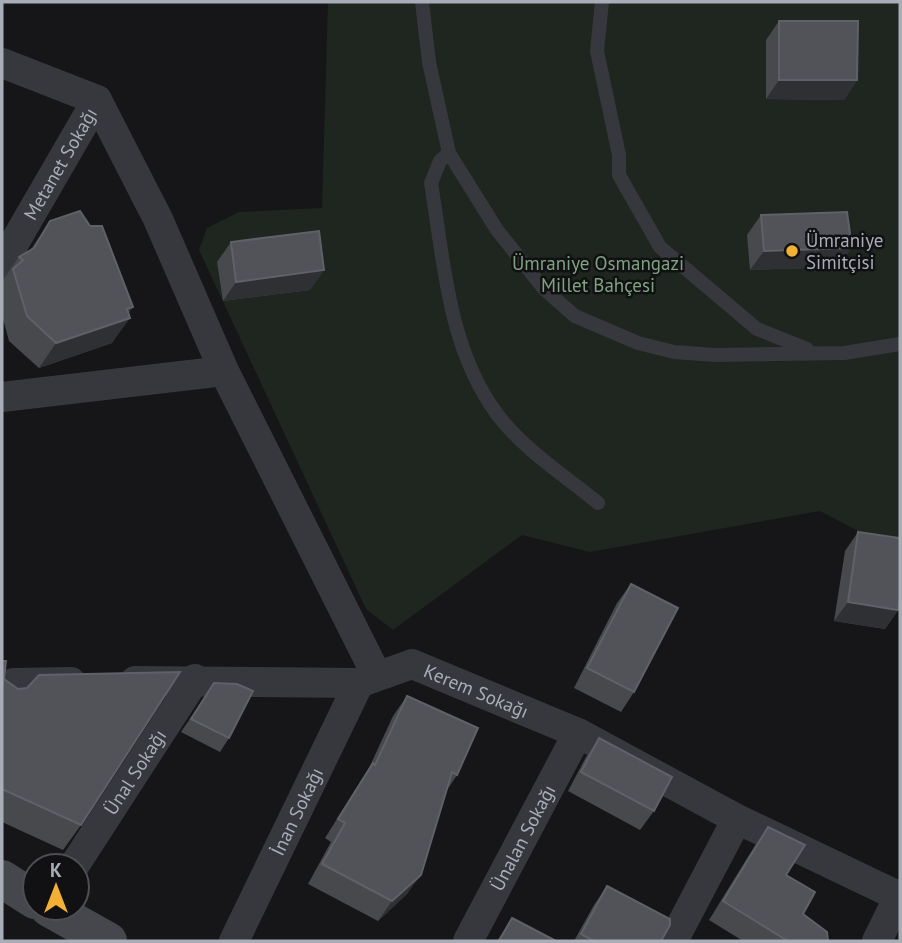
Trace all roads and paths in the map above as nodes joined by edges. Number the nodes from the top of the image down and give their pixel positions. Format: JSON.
{"nodes":[{"id":1,"x":422,"y":2,"type":"edge"},
{"id":2,"x":601,"y":2,"type":"edge"},
{"id":3,"x":2,"y":63,"type":"edge"},
{"id":4,"x":97,"y":100,"type":"junction"},
{"id":5,"x":450,"y":153,"type":"junction"},
{"id":6,"x":2,"y":264,"type":"edge"},
{"id":7,"x":900,"y":344,"type":"edge"},
{"id":8,"x":814,"y":351,"type":"junction"},
{"id":9,"x":224,"y":371,"type":"junction"},
{"id":10,"x":2,"y":397,"type":"edge"},
{"id":11,"x":598,"y":503,"type":"dead end"},
{"id":12,"x":195,"y":679,"type":"junction"},
{"id":13,"x":368,"y":680,"type":"junction"},
{"id":14,"x":5,"y":687,"type":"edge"},
{"id":15,"x":578,"y":733,"type":"junction"},
{"id":16,"x":737,"y":819,"type":"junction"},
{"id":17,"x":83,"y":852,"type":"edge"},
{"id":18,"x":2,"y":880,"type":"edge"},
{"id":19,"x":21,"y":892,"type":"edge"},
{"id":20,"x":900,"y":896,"type":"edge"},
{"id":21,"x":74,"y":922,"type":"edge"},
{"id":22,"x":108,"y":941,"type":"edge"},
{"id":23,"x":234,"y":941,"type":"edge"},
{"id":24,"x":468,"y":941,"type":"edge"},
{"id":25,"x":673,"y":941,"type":"edge"},
{"id":26,"x":877,"y":941,"type":"edge"}],
"edges":[{"from":1,"to":5,"type":"lane"},
{"from":2,"to":8,"type":"lane"},
{"from":3,"to":4,"type":"street"},
{"from":4,"to":6,"type":"street","name":"Metanet Sokağı"},
{"from":4,"to":9,"type":"street"},
{"from":5,"to":8,"type":"lane"},
{"from":5,"to":11,"type":"lane"},
{"from":7,"to":8,"type":"lane"},
{"from":9,"to":10,"type":"street"},
{"from":9,"to":13,"type":"street"},
{"from":12,"to":13,"type":"street","name":"Kerem Sokağı"},
{"from":12,"to":14,"type":"street","name":"Kerem Sokağı"},
{"from":12,"to":17,"type":"street","name":"Ünal Sokağı"},
{"from":13,"to":15,"type":"street","name":"Kerem Sokağı"},
{"from":13,"to":23,"type":"street","name":"İnan Sokağı"},
{"from":15,"to":16,"type":"street","name":"Kerem Sokağı"},
{"from":15,"to":24,"type":"street","name":"Ünalan Sokağı"},
{"from":16,"to":20,"type":"street","name":"Kerem Sokağı"},
{"from":16,"to":25,"type":"street"},
{"from":18,"to":19,"type":"main road"},
{"from":20,"to":26,"type":"street"},
{"from":21,"to":22,"type":"main road"}]}
